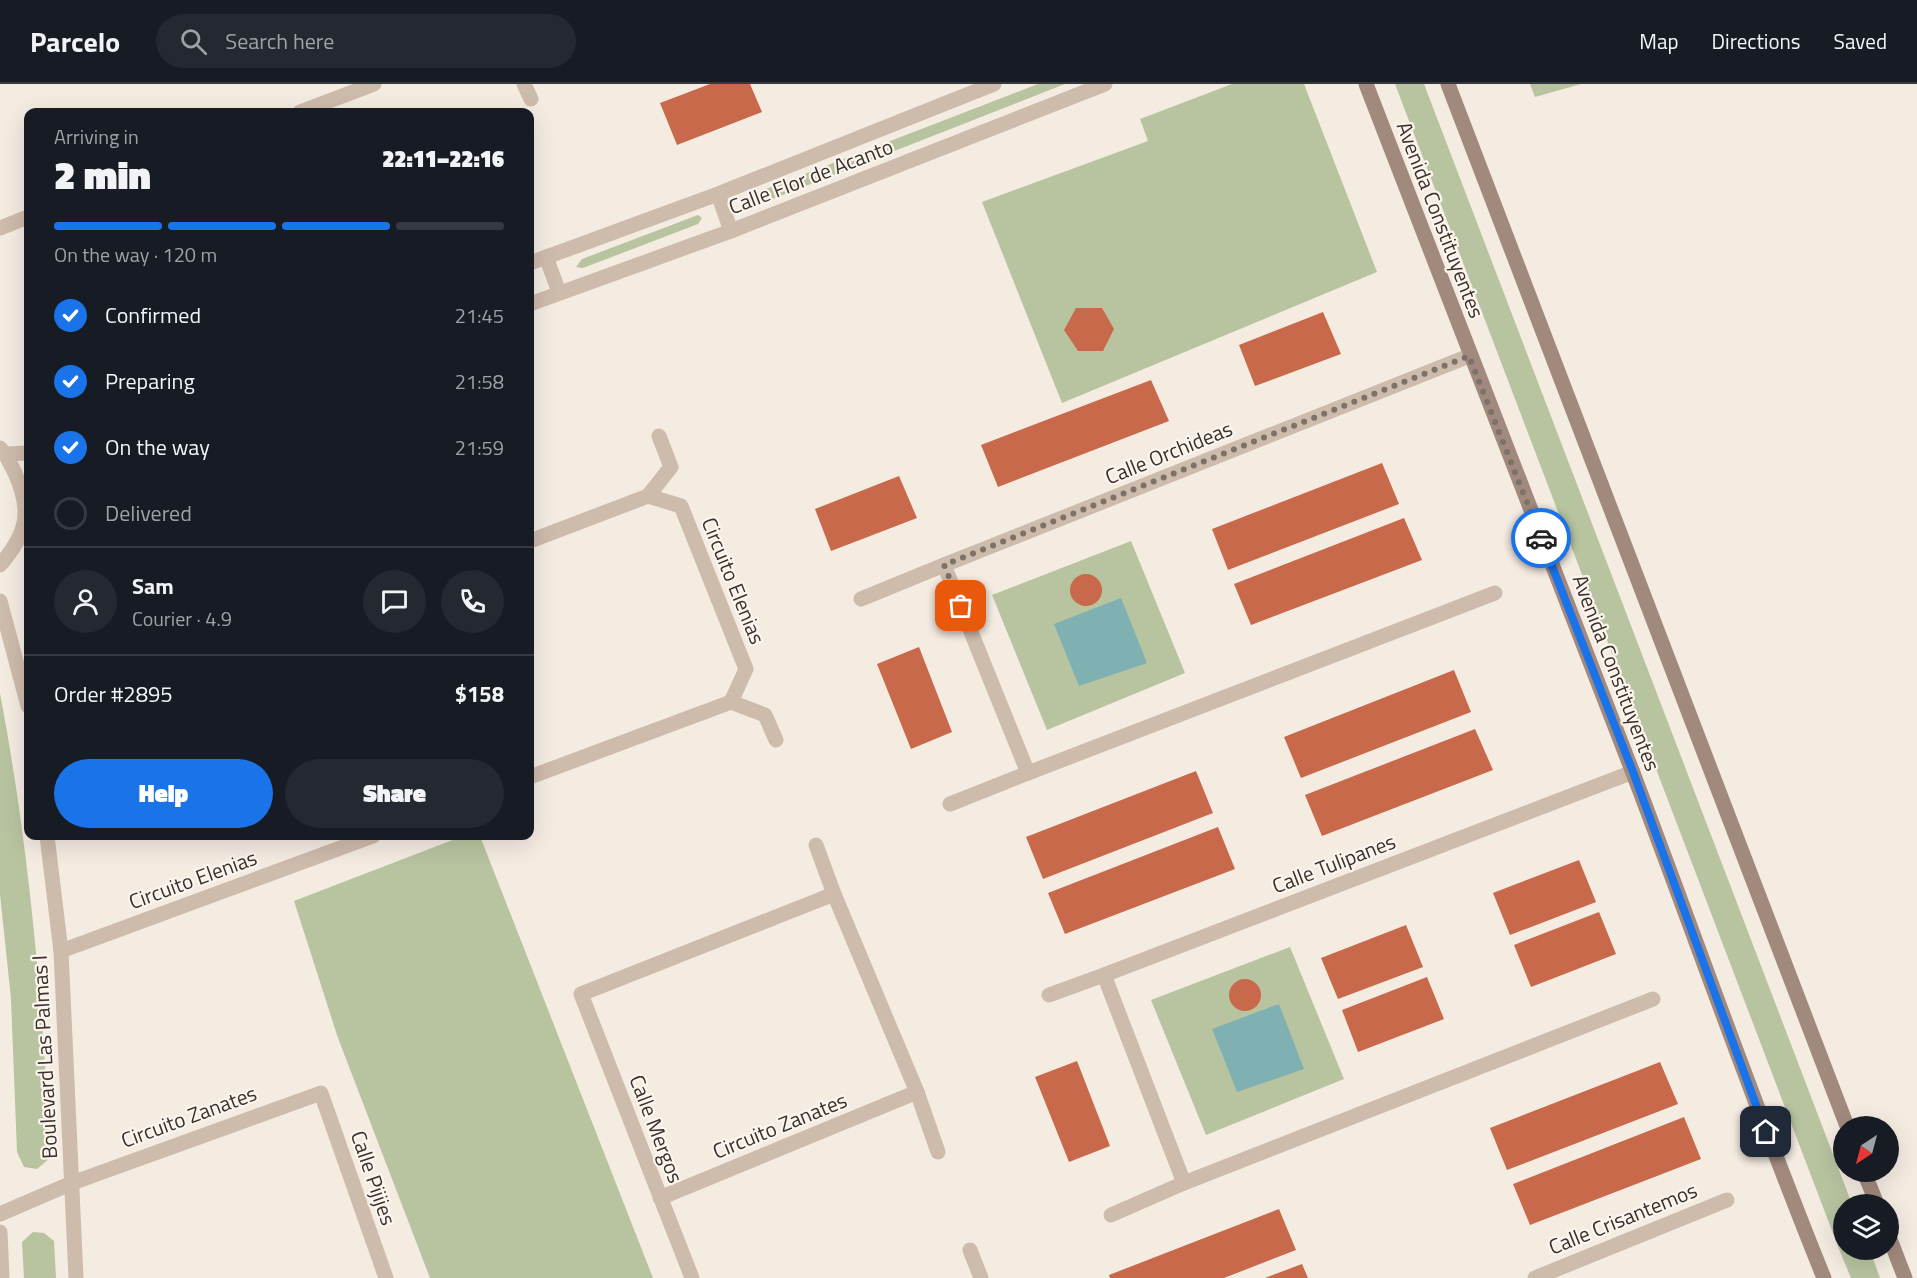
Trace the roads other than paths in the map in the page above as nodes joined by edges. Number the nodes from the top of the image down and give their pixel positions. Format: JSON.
{"nodes":[{"id":1,"x":374,"y":84,"type":"edge"},
{"id":2,"x":524,"y":84,"type":"edge"},
{"id":3,"x":994,"y":84,"type":"edge"},
{"id":4,"x":1105,"y":84,"type":"edge"},
{"id":5,"x":1366,"y":84,"type":"edge"},
{"id":6,"x":1448,"y":84,"type":"edge"},
{"id":7,"x":531,"y":99,"type":"dead end"},
{"id":8,"x":311,"y":108,"type":"edge"},
{"id":9,"x":718,"y":194,"type":"junction"},
{"id":10,"x":24,"y":219,"type":"edge"},
{"id":11,"x":0,"y":228,"type":"edge"},
{"id":12,"x":731,"y":231,"type":"junction"},
{"id":13,"x":546,"y":257,"type":"junction"},
{"id":14,"x":534,"y":262,"type":"edge"},
{"id":15,"x":559,"y":292,"type":"junction"},
{"id":16,"x":534,"y":302,"type":"edge"},
{"id":17,"x":1469,"y":356,"type":"junction"},
{"id":18,"x":659,"y":436,"type":"dead end"},
{"id":19,"x":3,"y":451,"type":"edge"},
{"id":20,"x":24,"y":453,"type":"edge"},
{"id":21,"x":24,"y":493,"type":"edge"},
{"id":22,"x":648,"y":496,"type":"junction"},
{"id":23,"x":24,"y":525,"type":"edge"},
{"id":24,"x":534,"y":540,"type":"edge"},
{"id":25,"x":0,"y":565,"type":"edge"},
{"id":26,"x":944,"y":565,"type":"junction"},
{"id":27,"x":1496,"y":593,"type":"dead end"},
{"id":28,"x":861,"y":599,"type":"dead end"},
{"id":29,"x":0,"y":601,"type":"edge"},
{"id":30,"x":24,"y":691,"type":"edge"},
{"id":31,"x":731,"y":702,"type":"junction"},
{"id":32,"x":776,"y":740,"type":"dead end"},
{"id":33,"x":1028,"y":772,"type":"junction"},
{"id":34,"x":1633,"y":772,"type":"junction"},
{"id":35,"x":534,"y":776,"type":"edge"},
{"id":36,"x":950,"y":804,"type":"dead end"},
{"id":37,"x":47,"y":840,"type":"edge"},
{"id":38,"x":362,"y":840,"type":"edge"},
{"id":39,"x":816,"y":844,"type":"dead end"},
{"id":40,"x":834,"y":894,"type":"junction"},
{"id":41,"x":61,"y":951,"type":"junction"},
{"id":42,"x":1104,"y":975,"type":"junction"},
{"id":43,"x":1049,"y":995,"type":"dead end"},
{"id":44,"x":1653,"y":999,"type":"dead end"},
{"id":45,"x":917,"y":1092,"type":"junction"},
{"id":46,"x":321,"y":1093,"type":"joint"},
{"id":47,"x":1843,"y":1116,"type":"edge"},
{"id":48,"x":938,"y":1152,"type":"dead end"},
{"id":49,"x":72,"y":1183,"type":"junction"},
{"id":50,"x":1184,"y":1183,"type":"junction"},
{"id":51,"x":660,"y":1198,"type":"junction"},
{"id":52,"x":1727,"y":1200,"type":"dead end"},
{"id":53,"x":0,"y":1214,"type":"edge"},
{"id":54,"x":1110,"y":1215,"type":"dead end"},
{"id":55,"x":0,"y":1232,"type":"edge"},
{"id":56,"x":970,"y":1250,"type":"dead end"},
{"id":57,"x":1898,"y":1260,"type":"edge"},
{"id":58,"x":2,"y":1278,"type":"edge"},
{"id":59,"x":76,"y":1278,"type":"edge"},
{"id":60,"x":386,"y":1278,"type":"edge"},
{"id":61,"x":692,"y":1278,"type":"edge"},
{"id":62,"x":981,"y":1278,"type":"edge"},
{"id":63,"x":1535,"y":1278,"type":"edge"},
{"id":64,"x":1824,"y":1278,"type":"edge"},
{"id":65,"x":1905,"y":1278,"type":"edge"}],
"edges":[{"from":1,"to":8,"type":"street"},
{"from":2,"to":7,"type":"street"},
{"from":3,"to":9,"type":"street","name":"Calle Flor de Acanto"},
{"from":4,"to":12,"type":"street","name":"Calle Flor de Acanto"},
{"from":5,"to":17,"type":"main road","name":"Avenida Constituyentes"},
{"from":6,"to":47,"type":"main road"},
{"from":9,"to":12,"type":"street"},
{"from":9,"to":13,"type":"street","name":"Calle Flor de Acanto"},
{"from":10,"to":11,"type":"street"},
{"from":12,"to":15,"type":"street","name":"Calle Flor de Acanto"},
{"from":13,"to":14,"type":"street","name":"Calle Flor de Acanto"},
{"from":13,"to":15,"type":"street"},
{"from":15,"to":16,"type":"street","name":"Calle Flor de Acanto"},
{"from":17,"to":26,"type":"street","name":"Calle Orchideas"},
{"from":17,"to":34,"type":"main road","name":"Avenida Constituyentes"},
{"from":18,"to":22,"type":"street"},
{"from":19,"to":20,"type":"street"},
{"from":19,"to":21,"type":"street"},
{"from":22,"to":24,"type":"street"},
{"from":22,"to":31,"type":"street","name":"Circuito Elenias"},
{"from":23,"to":25,"type":"street"},
{"from":26,"to":28,"type":"street","name":"Calle Orchideas"},
{"from":26,"to":33,"type":"street"},
{"from":27,"to":33,"type":"street"},
{"from":29,"to":30,"type":"street"},
{"from":31,"to":32,"type":"street"},
{"from":31,"to":35,"type":"street"},
{"from":33,"to":36,"type":"street"},
{"from":34,"to":42,"type":"street","name":"Calle Tulipanes"},
{"from":34,"to":64,"type":"main road","name":"Avenida Constituyentes"},
{"from":37,"to":41,"type":"street","name":"Boulevard Las Palmas I"},
{"from":38,"to":41,"type":"street","name":"Circuito Elenias"},
{"from":39,"to":40,"type":"street"},
{"from":40,"to":45,"type":"street"},
{"from":40,"to":51,"type":"street","name":"Calle Mergos"},
{"from":41,"to":49,"type":"street","name":"Boulevard Las Palmas I"},
{"from":42,"to":43,"type":"street","name":"Calle Tulipanes"},
{"from":42,"to":50,"type":"street"},
{"from":44,"to":50,"type":"street"},
{"from":45,"to":48,"type":"street"},
{"from":45,"to":51,"type":"street","name":"Circuito Zanates"},
{"from":46,"to":49,"type":"street","name":"Circuito Zanates"},
{"from":46,"to":60,"type":"street","name":"Calle Pijijes"},
{"from":49,"to":53,"type":"street","name":"Circuito Zanates"},
{"from":49,"to":59,"type":"street","name":"Boulevard Las Palmas I"},
{"from":50,"to":54,"type":"street"},
{"from":51,"to":61,"type":"street","name":"Calle Mergos"},
{"from":52,"to":63,"type":"street","name":"Calle Crisantemos"},
{"from":55,"to":58,"type":"street"},
{"from":56,"to":62,"type":"street"},
{"from":57,"to":65,"type":"main road"}]}
